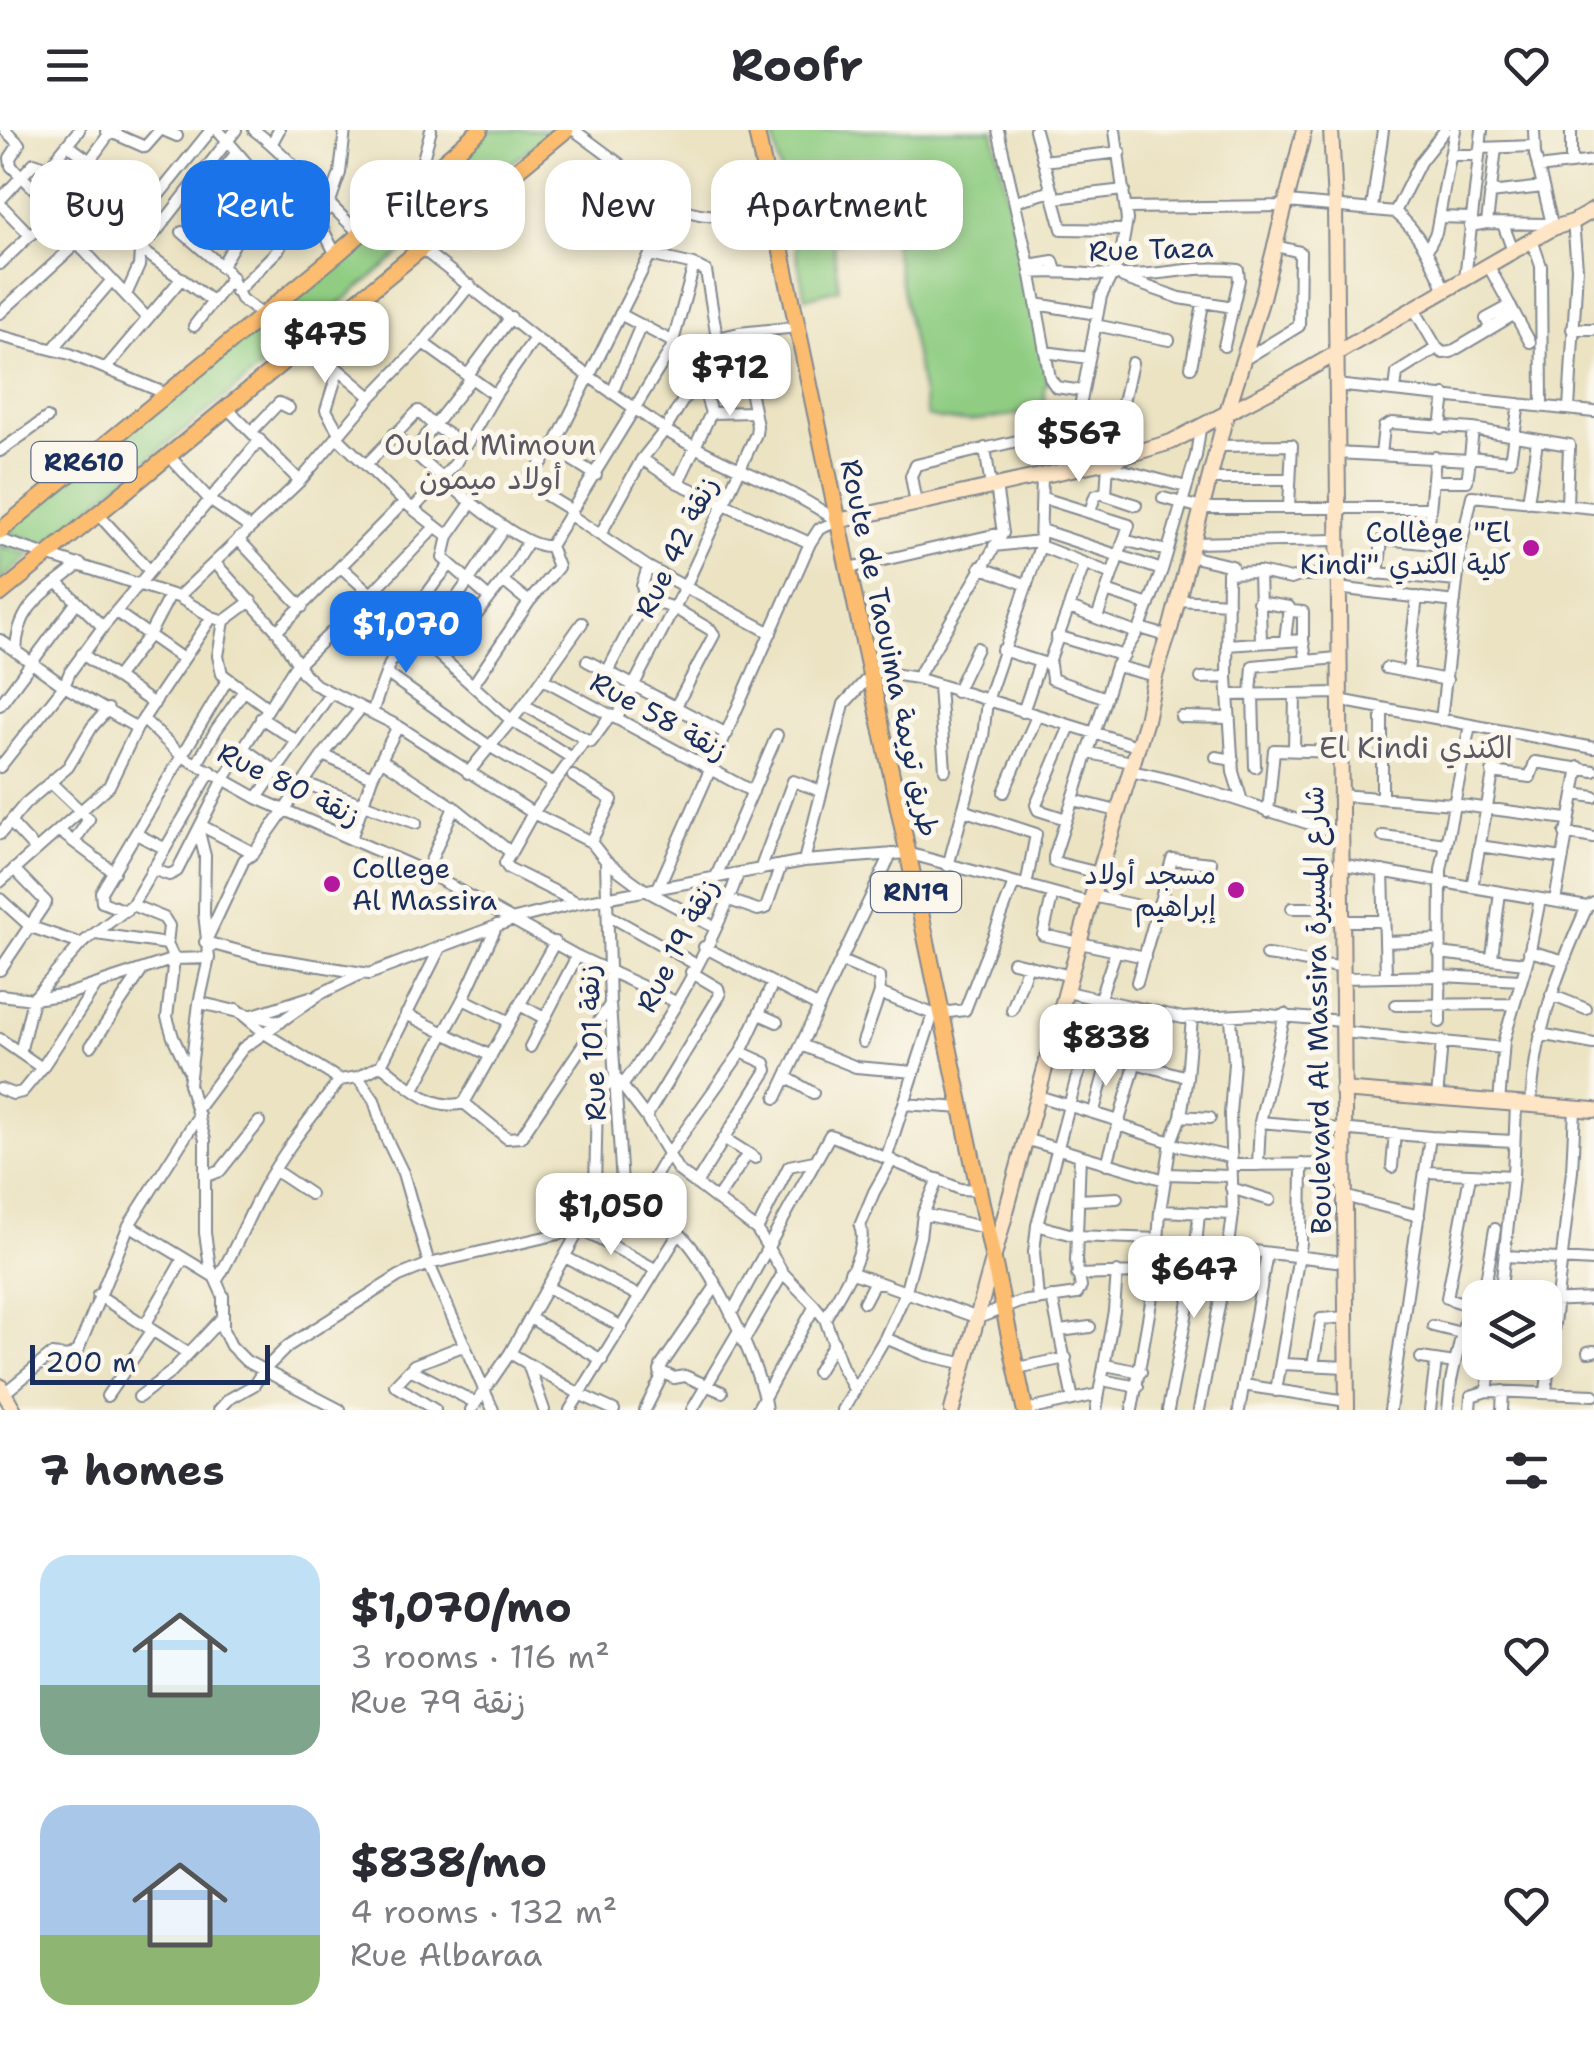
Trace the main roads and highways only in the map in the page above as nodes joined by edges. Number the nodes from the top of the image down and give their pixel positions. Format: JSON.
{"nodes":[{"id":1,"x":566,"y":130,"type":"edge"},
{"id":2,"x":756,"y":130,"type":"edge"},
{"id":3,"x":1304,"y":130,"type":"edge"},
{"id":4,"x":1331,"y":130,"type":"edge"},
{"id":5,"x":472,"y":133,"type":"edge"},
{"id":6,"x":1594,"y":210,"type":"edge"},
{"id":7,"x":268,"y":310,"type":"junction"},
{"id":8,"x":306,"y":342,"type":"junction"},
{"id":9,"x":1335,"y":354,"type":"junction"},
{"id":10,"x":1226,"y":415,"type":"junction"},
{"id":11,"x":838,"y":521,"type":"junction"},
{"id":12,"x":0,"y":530,"type":"edge"},
{"id":13,"x":0,"y":594,"type":"edge"},
{"id":14,"x":1342,"y":1090,"type":"junction"},
{"id":15,"x":1594,"y":1110,"type":"edge"},
{"id":16,"x":994,"y":1262,"type":"junction"},
{"id":17,"x":2,"y":1390,"type":"edge"},
{"id":18,"x":1347,"y":1406,"type":"edge"},
{"id":19,"x":14,"y":1410,"type":"edge"},
{"id":20,"x":952,"y":1410,"type":"edge"},
{"id":21,"x":1026,"y":1410,"type":"edge"}],
"edges":[{"from":1,"to":8,"type":"main road","number":"RR610"},
{"from":2,"to":11,"type":"main road","name":"Route de Taouima طريق تويمة","number":"RN19"},
{"from":3,"to":10,"type":"main road"},
{"from":4,"to":9,"type":"main road","name":"Boulevard Al Massira شارع المسيرة"},
{"from":5,"to":7,"type":"main road","number":"RR610"},
{"from":6,"to":9,"type":"main road"},
{"from":7,"to":8,"type":"main road"},
{"from":7,"to":12,"type":"main road","number":"RR610"},
{"from":8,"to":13,"type":"main road","number":"RR610"},
{"from":9,"to":10,"type":"main road"},
{"from":9,"to":14,"type":"main road","name":"Boulevard Al Massira شارع المسيرة"},
{"from":10,"to":11,"type":"main road"},
{"from":10,"to":16,"type":"main road"},
{"from":11,"to":16,"type":"main road","name":"Route de Taouima طريق تويمة","number":"RN19"},
{"from":14,"to":15,"type":"main road"},
{"from":14,"to":18,"type":"main road","name":"Boulevard Al Massira شارع المسيرة"},
{"from":16,"to":20,"type":"main road"},
{"from":16,"to":21,"type":"main road","name":"Route de Taouima طريق تويمة","number":"RN19"},
{"from":17,"to":19,"type":"main road"}]}
